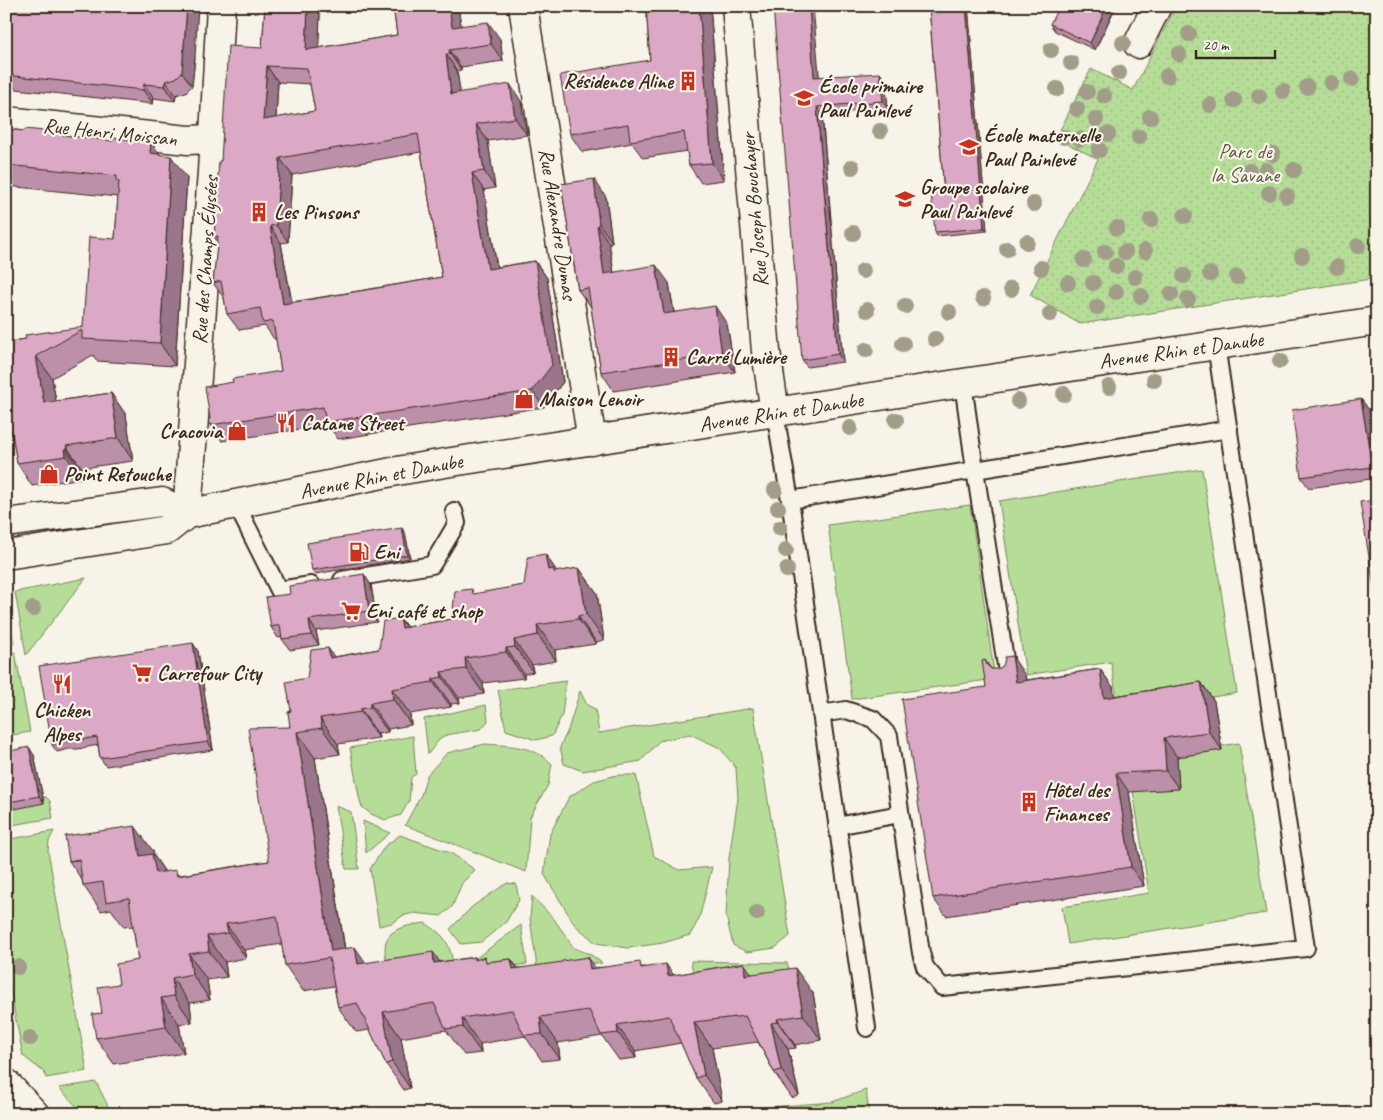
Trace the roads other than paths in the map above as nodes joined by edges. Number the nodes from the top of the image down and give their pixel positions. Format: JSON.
{"nodes":[{"id":1,"x":221,"y":6,"type":"edge"},
{"id":2,"x":523,"y":6,"type":"edge"},
{"id":3,"x":736,"y":6,"type":"edge"},
{"id":4,"x":1157,"y":6,"type":"edge"},
{"id":5,"x":1138,"y":44,"type":"dead end"},
{"id":6,"x":6,"y":121,"type":"edge"},
{"id":7,"x":213,"y":139,"type":"junction"},
{"id":8,"x":1377,"y":321,"type":"edge"},
{"id":9,"x":1216,"y":345,"type":"junction"},
{"id":10,"x":963,"y":383,"type":"junction"},
{"id":11,"x":775,"y":413,"type":"junction"},
{"id":12,"x":1229,"y":429,"type":"junction"},
{"id":13,"x":592,"y":441,"type":"junction"},
{"id":14,"x":975,"y":470,"type":"junction"},
{"id":15,"x":790,"y":500,"type":"junction"},
{"id":16,"x":236,"y":504,"type":"junction"},
{"id":17,"x":454,"y":511,"type":"dead end"},
{"id":18,"x":188,"y":514,"type":"junction"},
{"id":19,"x":6,"y":523,"type":"edge"},
{"id":20,"x":6,"y":555,"type":"edge"},
{"id":21,"x":1008,"y":678,"type":"edge"},
{"id":22,"x":822,"y":714,"type":"junction"},
{"id":23,"x":900,"y":814,"type":"junction"},
{"id":24,"x":837,"y":826,"type":"junction"},
{"id":25,"x":867,"y":1028,"type":"dead end"},
{"id":26,"x":6,"y":1083,"type":"edge"},
{"id":27,"x":34,"y":1114,"type":"edge"}],
"edges":[{"from":1,"to":7,"type":"main road","name":"Rue des Champs Élysées"},
{"from":2,"to":13,"type":"main road","name":"Rue Alexandre Dumas"},
{"from":3,"to":11,"type":"main road","name":"Rue Joseph Bouchayer"},
{"from":4,"to":5,"type":"main road"},
{"from":6,"to":7,"type":"main road","name":"Rue Henri Moissan"},
{"from":7,"to":18,"type":"main road","name":"Rue des Champs Élysées"},
{"from":8,"to":9,"type":"main road","name":"Avenue Rhin et Danube"},
{"from":9,"to":10,"type":"main road","name":"Avenue Rhin et Danube"},
{"from":9,"to":12,"type":"lane"},
{"from":10,"to":11,"type":"main road","name":"Avenue Rhin et Danube"},
{"from":10,"to":14,"type":"lane"},
{"from":11,"to":13,"type":"main road","name":"Avenue Rhin et Danube"},
{"from":11,"to":15,"type":"lane"},
{"from":12,"to":14,"type":"lane"},
{"from":12,"to":23,"type":"lane"},
{"from":13,"to":16,"type":"main road","name":"Avenue Rhin et Danube"},
{"from":14,"to":15,"type":"lane"},
{"from":14,"to":21,"type":"lane"},
{"from":15,"to":22,"type":"lane"},
{"from":16,"to":17,"type":"lane"},
{"from":16,"to":18,"type":"main road","name":"Avenue Rhin et Danube"},
{"from":18,"to":19,"type":"main road"},
{"from":18,"to":20,"type":"main road","name":"Avenue Rhin et Danube"},
{"from":22,"to":23,"type":"lane"},
{"from":22,"to":24,"type":"lane"},
{"from":23,"to":24,"type":"lane"},
{"from":24,"to":25,"type":"lane"},
{"from":26,"to":27,"type":"main road"}]}
